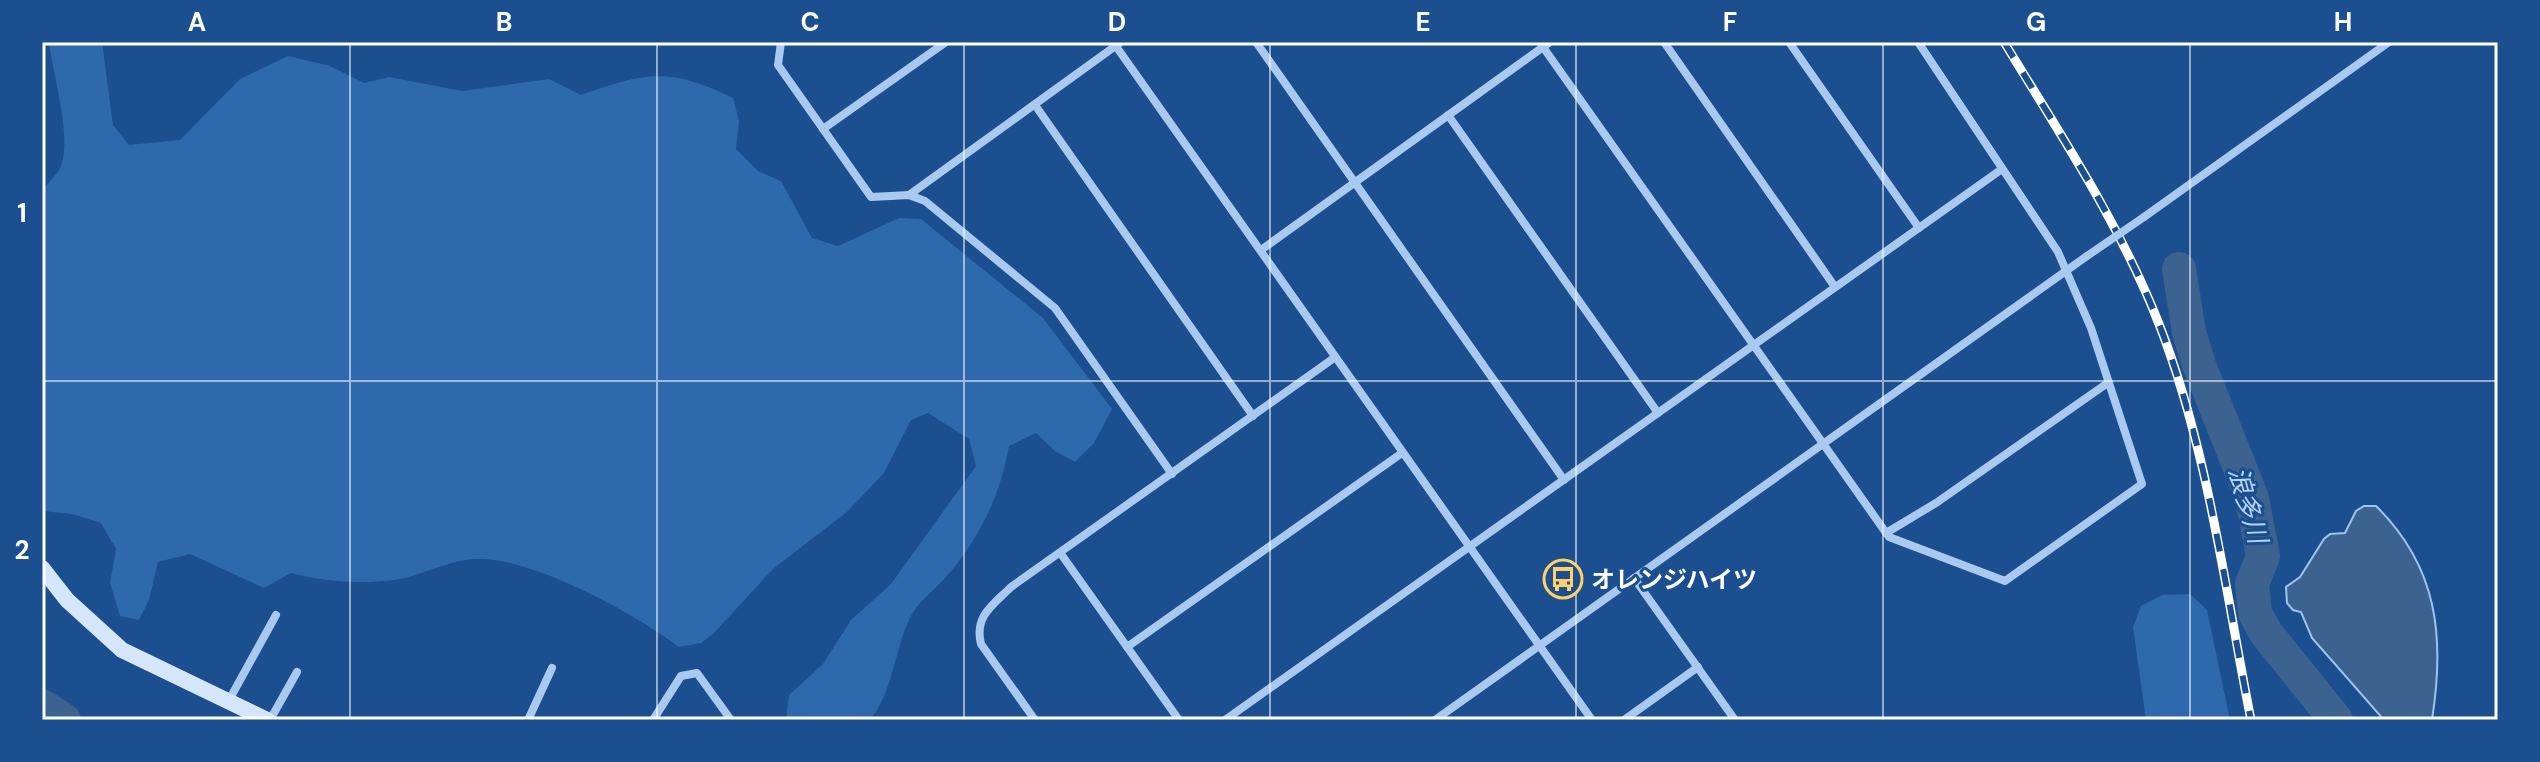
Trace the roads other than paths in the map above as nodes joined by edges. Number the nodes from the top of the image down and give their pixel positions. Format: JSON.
{"nodes":[{"id":1,"x":781,"y":42,"type":"edge"},
{"id":2,"x":946,"y":42,"type":"edge"},
{"id":3,"x":1256,"y":42,"type":"edge"},
{"id":4,"x":1664,"y":42,"type":"edge"},
{"id":5,"x":1789,"y":42,"type":"edge"},
{"id":6,"x":1918,"y":42,"type":"edge"},
{"id":7,"x":2389,"y":42,"type":"edge"},
{"id":8,"x":1117,"y":44,"type":"edge"},
{"id":9,"x":1546,"y":45,"type":"edge"},
{"id":10,"x":1035,"y":105,"type":"junction"},
{"id":11,"x":1448,"y":115,"type":"junction"},
{"id":12,"x":823,"y":129,"type":"junction"},
{"id":13,"x":2002,"y":169,"type":"junction"},
{"id":14,"x":1355,"y":182,"type":"junction"},
{"id":15,"x":909,"y":195,"type":"junction"},
{"id":16,"x":1919,"y":228,"type":"junction"},
{"id":17,"x":1261,"y":250,"type":"junction"},
{"id":18,"x":2067,"y":270,"type":"junction"},
{"id":19,"x":1835,"y":287,"type":"junction"},
{"id":20,"x":1752,"y":346,"type":"junction"},
{"id":21,"x":1334,"y":358,"type":"junction"},
{"id":22,"x":2109,"y":382,"type":"junction"},
{"id":23,"x":1658,"y":413,"type":"junction"},
{"id":24,"x":1253,"y":416,"type":"junction"},
{"id":25,"x":1823,"y":444,"type":"junction"},
{"id":26,"x":1402,"y":453,"type":"junction"},
{"id":27,"x":1172,"y":474,"type":"junction"},
{"id":28,"x":1564,"y":480,"type":"junction"},
{"id":29,"x":1886,"y":533,"type":"junction"},
{"id":30,"x":1470,"y":546,"type":"junction"},
{"id":31,"x":1061,"y":554,"type":"junction"},
{"id":32,"x":42,"y":568,"type":"edge"},
{"id":33,"x":1634,"y":578,"type":"junction"},
{"id":34,"x":276,"y":615,"type":"dead end"},
{"id":35,"x":1540,"y":645,"type":"junction"},
{"id":36,"x":1127,"y":647,"type":"junction"},
{"id":37,"x":1698,"y":667,"type":"junction"},
{"id":38,"x":552,"y":668,"type":"dead end"},
{"id":39,"x":297,"y":672,"type":"dead end"},
{"id":40,"x":228,"y":702,"type":"junction"},
{"id":41,"x":268,"y":720,"type":"edge"},
{"id":42,"x":528,"y":720,"type":"edge"},
{"id":43,"x":653,"y":720,"type":"edge"},
{"id":44,"x":731,"y":720,"type":"edge"},
{"id":45,"x":1035,"y":720,"type":"edge"},
{"id":46,"x":1179,"y":720,"type":"edge"},
{"id":47,"x":1225,"y":720,"type":"edge"},
{"id":48,"x":1435,"y":720,"type":"edge"},
{"id":49,"x":1592,"y":720,"type":"edge"},
{"id":50,"x":1624,"y":720,"type":"edge"},
{"id":51,"x":1735,"y":720,"type":"edge"}],
"edges":[{"from":1,"to":12,"type":"street"},
{"from":2,"to":12,"type":"street"},
{"from":3,"to":14,"type":"street"},
{"from":4,"to":19,"type":"street"},
{"from":5,"to":16,"type":"street"},
{"from":6,"to":13,"type":"street"},
{"from":7,"to":18,"type":"street","bridge":true},
{"from":8,"to":10,"type":"street"},
{"from":8,"to":17,"type":"street"},
{"from":9,"to":11,"type":"street"},
{"from":9,"to":20,"type":"street"},
{"from":10,"to":15,"type":"street"},
{"from":10,"to":24,"type":"street"},
{"from":11,"to":14,"type":"street"},
{"from":11,"to":23,"type":"street"},
{"from":12,"to":15,"type":"street"},
{"from":13,"to":16,"type":"street"},
{"from":13,"to":18,"type":"street"},
{"from":14,"to":17,"type":"street"},
{"from":14,"to":28,"type":"street"},
{"from":15,"to":27,"type":"street"},
{"from":16,"to":19,"type":"street"},
{"from":17,"to":21,"type":"street"},
{"from":18,"to":22,"type":"street"},
{"from":18,"to":25,"type":"street"},
{"from":19,"to":20,"type":"street"},
{"from":20,"to":23,"type":"street"},
{"from":20,"to":25,"type":"street"},
{"from":21,"to":24,"type":"street"},
{"from":21,"to":26,"type":"street"},
{"from":22,"to":29,"type":"street"},
{"from":22,"to":29,"type":"street"},
{"from":23,"to":28,"type":"street"},
{"from":24,"to":27,"type":"street"},
{"from":25,"to":29,"type":"street"},
{"from":25,"to":33,"type":"street"},
{"from":26,"to":30,"type":"street"},
{"from":26,"to":36,"type":"street"},
{"from":27,"to":31,"type":"street"},
{"from":28,"to":30,"type":"street"},
{"from":30,"to":35,"type":"street"},
{"from":30,"to":47,"type":"street"},
{"from":31,"to":36,"type":"street"},
{"from":31,"to":45,"type":"street"},
{"from":32,"to":40,"type":"street"},
{"from":33,"to":35,"type":"street"},
{"from":33,"to":37,"type":"street"},
{"from":34,"to":40,"type":"street"},
{"from":35,"to":48,"type":"street"},
{"from":35,"to":49,"type":"street"},
{"from":36,"to":46,"type":"street"},
{"from":37,"to":50,"type":"street"},
{"from":37,"to":51,"type":"street"},
{"from":38,"to":42,"type":"street"},
{"from":39,"to":41,"type":"street"},
{"from":40,"to":41,"type":"street"},
{"from":43,"to":44,"type":"street"}]}
